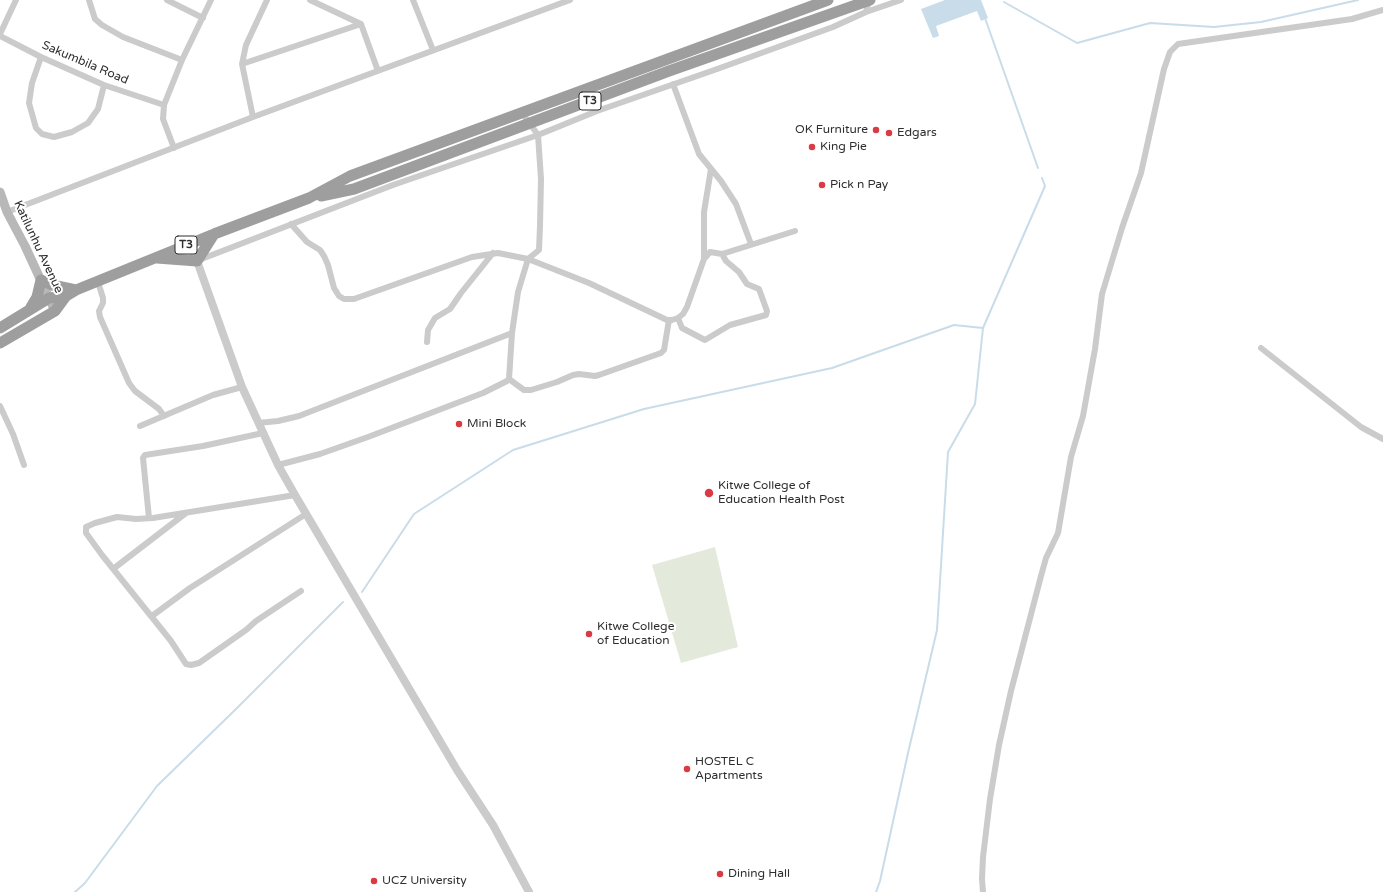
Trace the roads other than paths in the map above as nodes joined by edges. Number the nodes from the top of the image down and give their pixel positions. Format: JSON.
{"nodes":[{"id":1,"x":16,"y":0,"type":"edge"},
{"id":2,"x":89,"y":0,"type":"edge"},
{"id":3,"x":167,"y":0,"type":"edge"},
{"id":4,"x":211,"y":0,"type":"edge"},
{"id":5,"x":267,"y":0,"type":"edge"},
{"id":6,"x":310,"y":0,"type":"edge"},
{"id":7,"x":413,"y":0,"type":"edge"},
{"id":8,"x":570,"y":0,"type":"edge"},
{"id":9,"x":828,"y":0,"type":"edge"},
{"id":10,"x":870,"y":0,"type":"edge"},
{"id":11,"x":901,"y":0,"type":"edge"},
{"id":12,"x":1383,"y":10,"type":"edge"},
{"id":13,"x":866,"y":12,"type":"junction"},
{"id":14,"x":202,"y":18,"type":"junction"},
{"id":15,"x":361,"y":24,"type":"junction"},
{"id":16,"x":0,"y":35,"type":"edge"},
{"id":17,"x":433,"y":50,"type":"junction"},
{"id":18,"x":41,"y":57,"type":"junction"},
{"id":19,"x":182,"y":60,"type":"junction"},
{"id":20,"x":242,"y":64,"type":"junction"},
{"id":21,"x":378,"y":72,"type":"junction"},
{"id":22,"x":673,"y":84,"type":"junction"},
{"id":23,"x":104,"y":85,"type":"junction"},
{"id":24,"x":164,"y":105,"type":"junction"},
{"id":25,"x":522,"y":113,"type":"junction"},
{"id":26,"x":253,"y":117,"type":"junction"},
{"id":27,"x":530,"y":124,"type":"junction"},
{"id":28,"x":538,"y":135,"type":"junction"},
{"id":29,"x":174,"y":148,"type":"junction"},
{"id":30,"x":711,"y":169,"type":"junction"},
{"id":31,"x":0,"y":192,"type":"edge"},
{"id":32,"x":309,"y":198,"type":"junction"},
{"id":33,"x":7,"y":212,"type":"junction"},
{"id":34,"x":291,"y":224,"type":"junction"},
{"id":35,"x":795,"y":231,"type":"dead end"},
{"id":36,"x":214,"y":234,"type":"junction"},
{"id":37,"x":189,"y":244,"type":"junction"},
{"id":38,"x":751,"y":244,"type":"junction"},
{"id":39,"x":493,"y":253,"type":"junction"},
{"id":40,"x":722,"y":254,"type":"junction"},
{"id":41,"x":154,"y":258,"type":"junction"},
{"id":42,"x":528,"y":259,"type":"junction"},
{"id":43,"x":704,"y":259,"type":"junction"},
{"id":44,"x":197,"y":261,"type":"junction"},
{"id":45,"x":41,"y":280,"type":"junction"},
{"id":46,"x":98,"y":282,"type":"junction"},
{"id":47,"x":76,"y":290,"type":"junction"},
{"id":48,"x":66,"y":296,"type":"junction"},
{"id":49,"x":49,"y":298,"type":"junction"},
{"id":50,"x":29,"y":309,"type":"junction"},
{"id":51,"x":55,"y":311,"type":"junction"},
{"id":52,"x":678,"y":318,"type":"junction"},
{"id":53,"x":669,"y":320,"type":"junction"},
{"id":54,"x":0,"y":328,"type":"edge"},
{"id":55,"x":512,"y":333,"type":"junction"},
{"id":56,"x":0,"y":342,"type":"edge"},
{"id":57,"x":427,"y":342,"type":"dead end"},
{"id":58,"x":1261,"y":348,"type":"dead end"},
{"id":59,"x":509,"y":379,"type":"junction"},
{"id":60,"x":242,"y":387,"type":"junction"},
{"id":61,"x":0,"y":406,"type":"edge"},
{"id":62,"x":164,"y":416,"type":"junction"},
{"id":63,"x":258,"y":423,"type":"junction"},
{"id":64,"x":140,"y":426,"type":"dead end"},
{"id":65,"x":263,"y":433,"type":"junction"},
{"id":66,"x":1383,"y":440,"type":"edge"},
{"id":67,"x":24,"y":465,"type":"dead end"},
{"id":68,"x":278,"y":465,"type":"junction"},
{"id":69,"x":295,"y":496,"type":"junction"},
{"id":70,"x":187,"y":512,"type":"junction"},
{"id":71,"x":306,"y":514,"type":"junction"},
{"id":72,"x":150,"y":518,"type":"junction"},
{"id":73,"x":113,"y":569,"type":"junction"},
{"id":74,"x":301,"y":591,"type":"dead end"},
{"id":75,"x":150,"y":616,"type":"junction"},
{"id":76,"x":529,"y":892,"type":"edge"},
{"id":77,"x":983,"y":892,"type":"edge"}],
"edges":[{"from":1,"to":16,"type":"street"},
{"from":2,"to":19,"type":"street"},
{"from":3,"to":14,"type":"street"},
{"from":4,"to":14,"type":"street"},
{"from":5,"to":20,"type":"street"},
{"from":6,"to":15,"type":"street"},
{"from":7,"to":17,"type":"street"},
{"from":8,"to":17,"type":"street"},
{"from":9,"to":25,"type":"highway","number":"T3"},
{"from":10,"to":13,"type":"street"},
{"from":10,"to":27,"type":"highway","number":"T3"},
{"from":11,"to":13,"type":"street"},
{"from":12,"to":77,"type":"street"},
{"from":13,"to":22,"type":"street"},
{"from":14,"to":19,"type":"street"},
{"from":15,"to":20,"type":"street"},
{"from":15,"to":21,"type":"street"},
{"from":16,"to":18,"type":"street","name":"Sakumbila Road"},
{"from":17,"to":21,"type":"street"},
{"from":18,"to":23,"type":"street","name":"Sakumbila Road"},
{"from":18,"to":23,"type":"street"},
{"from":19,"to":24,"type":"street"},
{"from":20,"to":26,"type":"street"},
{"from":21,"to":26,"type":"street"},
{"from":22,"to":28,"type":"street"},
{"from":22,"to":30,"type":"street"},
{"from":23,"to":24,"type":"street","name":"Sakumbila Road"},
{"from":24,"to":29,"type":"street"},
{"from":25,"to":27,"type":"street"},
{"from":25,"to":32,"type":"highway","number":"T3"},
{"from":26,"to":29,"type":"street"},
{"from":27,"to":28,"type":"street"},
{"from":27,"to":32,"type":"highway","number":"T3"},
{"from":28,"to":34,"type":"street"},
{"from":28,"to":42,"type":"street"},
{"from":29,"to":33,"type":"street"},
{"from":30,"to":38,"type":"street"},
{"from":30,"to":43,"type":"street"},
{"from":31,"to":33,"type":"main road","name":"Katilunhu Avenue"},
{"from":32,"to":36,"type":"highway","number":"T3"},
{"from":33,"to":45,"type":"main road","name":"Katilunhu Avenue"},
{"from":34,"to":39,"type":"street"},
{"from":34,"to":44,"type":"street"},
{"from":35,"to":38,"type":"street"},
{"from":36,"to":37,"type":"highway","number":"T3"},
{"from":36,"to":44,"type":"highway"},
{"from":37,"to":41,"type":"highway","number":"T3"},
{"from":37,"to":44,"type":"street"},
{"from":38,"to":40,"type":"street"},
{"from":39,"to":42,"type":"street"},
{"from":39,"to":57,"type":"street"},
{"from":40,"to":43,"type":"street"},
{"from":40,"to":52,"type":"street"},
{"from":41,"to":44,"type":"highway"},
{"from":41,"to":46,"type":"highway","number":"T3"},
{"from":42,"to":53,"type":"street"},
{"from":42,"to":55,"type":"street"},
{"from":43,"to":52,"type":"street"},
{"from":44,"to":60,"type":"street"},
{"from":45,"to":47,"type":"highway"},
{"from":45,"to":49,"type":"main road","name":"Katilunhu Avenue"},
{"from":45,"to":50,"type":"highway"},
{"from":46,"to":47,"type":"highway","number":"T3"},
{"from":46,"to":62,"type":"street"},
{"from":47,"to":48,"type":"highway","number":"T3"},
{"from":48,"to":49,"type":"highway","number":"T3"},
{"from":48,"to":51,"type":"highway","number":"T3"},
{"from":49,"to":50,"type":"highway","number":"T3"},
{"from":49,"to":51,"type":"main road","name":"Katilunhu Avenue"},
{"from":50,"to":54,"type":"highway","number":"T3"},
{"from":51,"to":56,"type":"highway","number":"T3"},
{"from":52,"to":53,"type":"street"},
{"from":53,"to":59,"type":"street"},
{"from":55,"to":59,"type":"street"},
{"from":55,"to":63,"type":"street"},
{"from":58,"to":66,"type":"street"},
{"from":59,"to":68,"type":"street"},
{"from":60,"to":62,"type":"street"},
{"from":60,"to":63,"type":"street"},
{"from":61,"to":67,"type":"street"},
{"from":62,"to":64,"type":"street"},
{"from":63,"to":65,"type":"street"},
{"from":65,"to":68,"type":"street"},
{"from":65,"to":72,"type":"street"},
{"from":68,"to":69,"type":"street"},
{"from":69,"to":70,"type":"street"},
{"from":69,"to":71,"type":"street"},
{"from":70,"to":72,"type":"street"},
{"from":70,"to":73,"type":"street"},
{"from":71,"to":75,"type":"street"},
{"from":71,"to":76,"type":"street"},
{"from":72,"to":73,"type":"street"},
{"from":73,"to":75,"type":"street"},
{"from":74,"to":75,"type":"street"}]}
